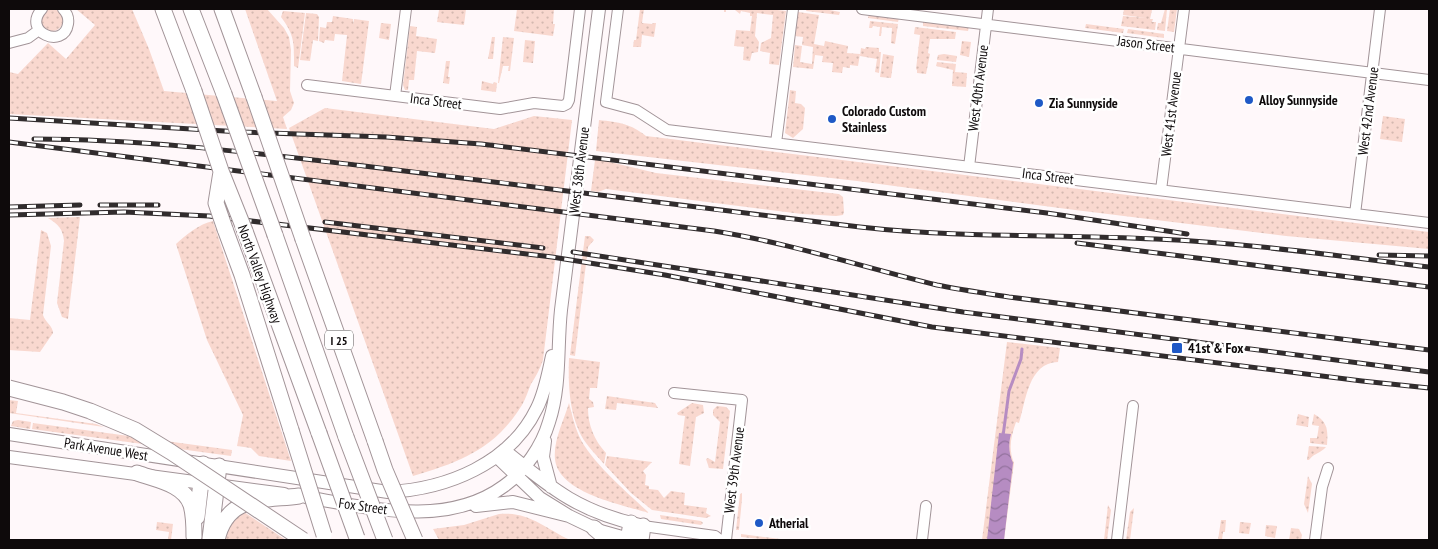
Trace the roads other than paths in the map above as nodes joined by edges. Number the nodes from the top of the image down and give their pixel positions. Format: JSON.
{"nodes":[{"id":1,"x":42,"y":9,"type":"edge"},
{"id":2,"x":63,"y":9,"type":"edge"},
{"id":3,"x":163,"y":9,"type":"edge"},
{"id":4,"x":191,"y":9,"type":"edge"},
{"id":5,"x":222,"y":9,"type":"edge"},
{"id":6,"x":406,"y":9,"type":"edge"},
{"id":7,"x":580,"y":9,"type":"edge"},
{"id":8,"x":599,"y":9,"type":"edge"},
{"id":9,"x":618,"y":9,"type":"edge"},
{"id":10,"x":793,"y":9,"type":"edge"},
{"id":11,"x":862,"y":9,"type":"edge"},
{"id":12,"x":988,"y":9,"type":"edge"},
{"id":13,"x":1184,"y":9,"type":"edge"},
{"id":14,"x":1380,"y":9,"type":"edge"},
{"id":15,"x":986,"y":24,"type":"junction"},
{"id":16,"x":39,"y":30,"type":"junction"},
{"id":17,"x":9,"y":43,"type":"edge"},
{"id":18,"x":1179,"y":49,"type":"junction"},
{"id":19,"x":1372,"y":73,"type":"junction"},
{"id":20,"x":1429,"y":80,"type":"edge"},
{"id":21,"x":307,"y":85,"type":"dead end"},
{"id":22,"x":395,"y":96,"type":"junction"},
{"id":23,"x":776,"y":143,"type":"junction"},
{"id":24,"x":969,"y":167,"type":"junction"},
{"id":25,"x":221,"y":171,"type":"junction"},
{"id":26,"x":1161,"y":190,"type":"junction"},
{"id":27,"x":1355,"y":214,"type":"junction"},
{"id":28,"x":1429,"y":223,"type":"edge"},
{"id":29,"x":559,"y":332,"type":"junction"},
{"id":30,"x":9,"y":388,"type":"edge"},
{"id":31,"x":674,"y":393,"type":"dead end"},
{"id":32,"x":1133,"y":406,"type":"dead end"},
{"id":33,"x":547,"y":429,"type":"junction"},
{"id":34,"x":9,"y":434,"type":"edge"},
{"id":35,"x":501,"y":454,"type":"junction"},
{"id":36,"x":9,"y":456,"type":"edge"},
{"id":37,"x":203,"y":464,"type":"junction"},
{"id":38,"x":219,"y":466,"type":"junction"},
{"id":39,"x":1328,"y":468,"type":"dead end"},
{"id":40,"x":520,"y":471,"type":"junction"},
{"id":41,"x":137,"y":474,"type":"junction"},
{"id":42,"x":201,"y":482,"type":"junction"},
{"id":43,"x":217,"y":484,"type":"junction"},
{"id":44,"x":551,"y":487,"type":"junction"},
{"id":45,"x":299,"y":496,"type":"junction"},
{"id":46,"x":926,"y":506,"type":"dead end"},
{"id":47,"x":444,"y":510,"type":"junction"},
{"id":48,"x":568,"y":516,"type":"junction"},
{"id":49,"x":594,"y":528,"type":"junction"},
{"id":50,"x":635,"y":535,"type":"edge"},
{"id":51,"x":325,"y":538,"type":"edge"},
{"id":52,"x":194,"y":539,"type":"edge"},
{"id":53,"x":358,"y":539,"type":"edge"},
{"id":54,"x":210,"y":540,"type":"edge"},
{"id":55,"x":217,"y":540,"type":"edge"},
{"id":56,"x":303,"y":540,"type":"edge"},
{"id":57,"x":385,"y":540,"type":"edge"},
{"id":58,"x":415,"y":540,"type":"edge"},
{"id":59,"x":608,"y":540,"type":"edge"},
{"id":60,"x":720,"y":540,"type":"edge"},
{"id":61,"x":726,"y":540,"type":"edge"},
{"id":62,"x":922,"y":540,"type":"edge"},
{"id":63,"x":1117,"y":540,"type":"edge"},
{"id":64,"x":1315,"y":540,"type":"edge"}],
"edges":[{"from":1,"to":16,"type":"street"},
{"from":2,"to":16,"type":"street"},
{"from":3,"to":25,"type":"highway","name":"North Valley Highway","bridge":true},
{"from":4,"to":57,"type":"highway","bridge":true},
{"from":5,"to":58,"type":"highway","number":"I 25","bridge":true},
{"from":6,"to":22,"type":"street"},
{"from":7,"to":22,"type":"street","name":"Inca Street"},
{"from":8,"to":29,"type":"main road","name":"West 38th Avenue"},
{"from":9,"to":23,"type":"street","name":"Inca Street"},
{"from":10,"to":23,"type":"street"},
{"from":11,"to":15,"type":"street","name":"Jason Street"},
{"from":12,"to":15,"type":"street","name":"West 40th Avenue"},
{"from":13,"to":18,"type":"street","name":"West 41st Avenue"},
{"from":14,"to":19,"type":"street","name":"West 42nd Avenue"},
{"from":15,"to":18,"type":"street","name":"Jason Street"},
{"from":15,"to":24,"type":"street","name":"West 40th Avenue"},
{"from":16,"to":17,"type":"street"},
{"from":18,"to":19,"type":"street","name":"Jason Street"},
{"from":18,"to":26,"type":"street","name":"West 41st Avenue"},
{"from":19,"to":20,"type":"street","name":"Jason Street"},
{"from":19,"to":27,"type":"street","name":"West 42nd Avenue"},
{"from":21,"to":22,"type":"street","name":"Inca Street"},
{"from":23,"to":24,"type":"street","name":"Inca Street"},
{"from":24,"to":26,"type":"street","name":"Inca Street"},
{"from":25,"to":51,"type":"highway","bridge":true},
{"from":25,"to":53,"type":"highway","name":"North Valley Highway","bridge":true},
{"from":26,"to":27,"type":"street","name":"Inca Street"},
{"from":27,"to":28,"type":"street","name":"Inca Street"},
{"from":29,"to":33,"type":"main road","name":"West 38th Avenue"},
{"from":29,"to":35,"type":"main road","name":"West 38th Avenue"},
{"from":30,"to":56,"type":"highway","bridge":true},
{"from":31,"to":61,"type":"street","name":"West 39th Avenue"},
{"from":32,"to":63,"type":"street"},
{"from":33,"to":40,"type":"main road","name":"West 38th Avenue"},
{"from":33,"to":44,"type":"main road"},
{"from":34,"to":37,"type":"main road","name":"Park Avenue West"},
{"from":35,"to":38,"type":"main road","name":"Fox Street"},
{"from":35,"to":40,"type":"main road"},
{"from":36,"to":41,"type":"main road","name":"Park Avenue West"},
{"from":37,"to":38,"type":"main road","name":"Fox Street"},
{"from":37,"to":42,"type":"highway"},
{"from":38,"to":43,"type":"highway"},
{"from":39,"to":64,"type":"street"},
{"from":40,"to":44,"type":"main road"},
{"from":40,"to":47,"type":"main road","name":"Fox Street"},
{"from":40,"to":48,"type":"main road"},
{"from":41,"to":42,"type":"main road","name":"Park Avenue West"},
{"from":41,"to":52,"type":"highway"},
{"from":42,"to":43,"type":"main road","name":"Fox Street"},
{"from":42,"to":52,"type":"highway"},
{"from":43,"to":45,"type":"main road","name":"Fox Street"},
{"from":43,"to":54,"type":"highway"},
{"from":44,"to":50,"type":"main road"},
{"from":45,"to":47,"type":"main road","name":"Fox Street"},
{"from":45,"to":55,"type":"highway"},
{"from":46,"to":62,"type":"street"},
{"from":47,"to":48,"type":"main road"},
{"from":48,"to":49,"type":"main road"},
{"from":49,"to":50,"type":"street"},
{"from":49,"to":59,"type":"highway"},
{"from":50,"to":60,"type":"street"}]}
